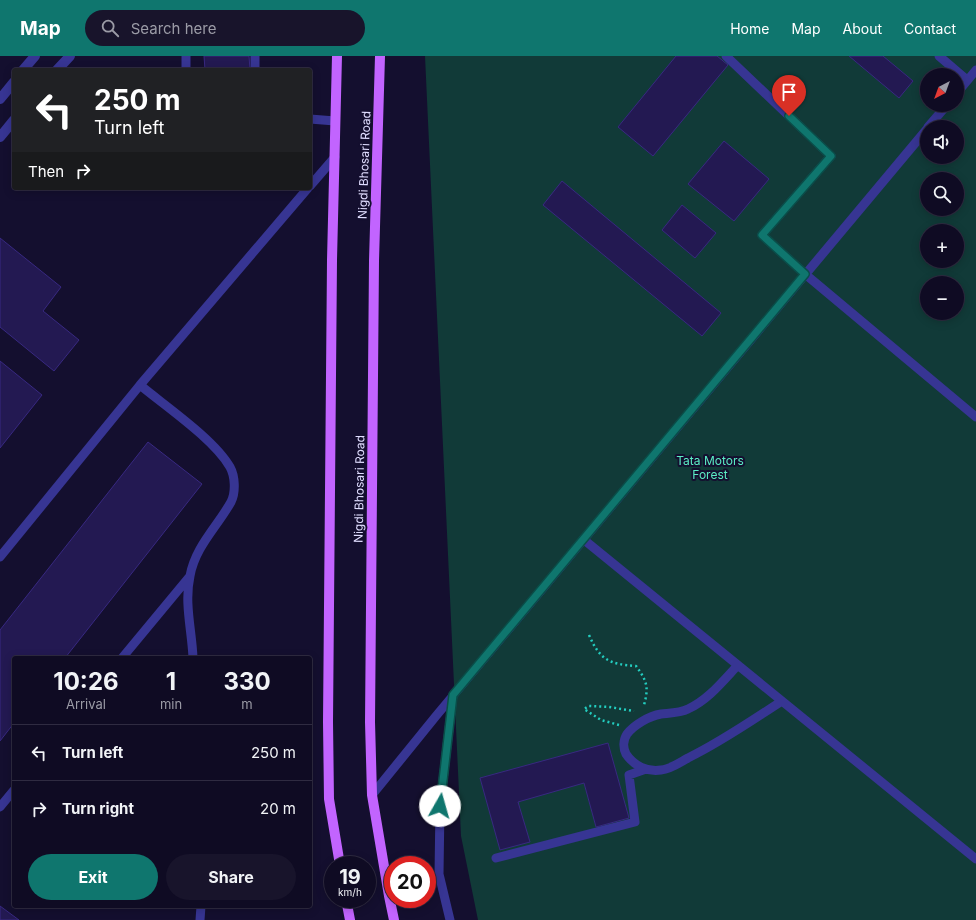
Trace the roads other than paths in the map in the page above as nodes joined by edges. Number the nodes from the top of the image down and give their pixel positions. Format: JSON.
{"nodes":[{"id":1,"x":35,"y":56,"type":"edge"},
{"id":2,"x":70,"y":56,"type":"edge"},
{"id":3,"x":186,"y":56,"type":"edge"},
{"id":4,"x":255,"y":56,"type":"edge"},
{"id":5,"x":337,"y":56,"type":"edge"},
{"id":6,"x":380,"y":56,"type":"edge"},
{"id":7,"x":726,"y":56,"type":"edge"},
{"id":8,"x":938,"y":56,"type":"edge"},
{"id":9,"x":26,"y":68,"type":"edge"},
{"id":10,"x":59,"y":68,"type":"edge"},
{"id":11,"x":186,"y":68,"type":"edge"},
{"id":12,"x":254,"y":68,"type":"edge"},
{"id":13,"x":976,"y":70,"type":"edge"},
{"id":14,"x":967,"y":80,"type":"junction"},
{"id":15,"x":12,"y":84,"type":"edge"},
{"id":16,"x":964,"y":84,"type":"edge"},
{"id":17,"x":0,"y":99,"type":"edge"},
{"id":18,"x":941,"y":112,"type":"edge"},
{"id":19,"x":312,"y":119,"type":"edge"},
{"id":20,"x":935,"y":120,"type":"edge"},
{"id":21,"x":335,"y":121,"type":"junction"},
{"id":22,"x":12,"y":122,"type":"edge"},
{"id":23,"x":0,"y":137,"type":"edge"},
{"id":24,"x":920,"y":137,"type":"edge"},
{"id":25,"x":335,"y":157,"type":"junction"},
{"id":26,"x":312,"y":184,"type":"edge"},
{"id":27,"x":306,"y":190,"type":"edge"},
{"id":28,"x":805,"y":274,"type":"junction"},
{"id":29,"x":140,"y":385,"type":"junction"},
{"id":30,"x":976,"y":417,"type":"edge"},
{"id":31,"x":583,"y":539,"type":"junction"},
{"id":32,"x":0,"y":557,"type":"edge"},
{"id":33,"x":190,"y":576,"type":"junction"},
{"id":34,"x":124,"y":656,"type":"edge"},
{"id":35,"x":193,"y":656,"type":"edge"},
{"id":36,"x":738,"y":665,"type":"junction"},
{"id":37,"x":453,"y":695,"type":"junction"},
{"id":38,"x":782,"y":701,"type":"junction"},
{"id":39,"x":646,"y":769,"type":"junction"},
{"id":40,"x":12,"y":792,"type":"edge"},
{"id":41,"x":372,"y":795,"type":"junction"},
{"id":42,"x":0,"y":807,"type":"edge"},
{"id":43,"x":338,"y":856,"type":"edge"},
{"id":44,"x":496,"y":858,"type":"dead end"},
{"id":45,"x":976,"y":859,"type":"edge"},
{"id":46,"x":201,"y":908,"type":"edge"},
{"id":47,"x":348,"y":908,"type":"edge"},
{"id":48,"x":200,"y":920,"type":"edge"},
{"id":49,"x":350,"y":920,"type":"edge"},
{"id":50,"x":394,"y":920,"type":"edge"},
{"id":51,"x":450,"y":920,"type":"edge"}],
"edges":[{"from":1,"to":9,"type":"street"},
{"from":2,"to":10,"type":"street"},
{"from":3,"to":11,"type":"lane"},
{"from":4,"to":12,"type":"lane"},
{"from":5,"to":21,"type":"main road"},
{"from":6,"to":41,"type":"main road","name":"Nigdi Bhosari Road"},
{"from":7,"to":28,"type":"lane"},
{"from":8,"to":14,"type":"lane"},
{"from":13,"to":14,"type":"lane"},
{"from":14,"to":16,"type":"lane"},
{"from":15,"to":17,"type":"street"},
{"from":18,"to":20,"type":"lane"},
{"from":19,"to":21,"type":"lane"},
{"from":21,"to":25,"type":"main road"},
{"from":22,"to":23,"type":"street"},
{"from":24,"to":28,"type":"lane"},
{"from":25,"to":26,"type":"lane"},
{"from":25,"to":43,"type":"main road"},
{"from":27,"to":29,"type":"lane"},
{"from":28,"to":30,"type":"lane"},
{"from":28,"to":31,"type":"lane"},
{"from":29,"to":32,"type":"lane"},
{"from":29,"to":33,"type":"lane"},
{"from":31,"to":36,"type":"lane"},
{"from":31,"to":37,"type":"lane"},
{"from":33,"to":34,"type":"lane"},
{"from":33,"to":35,"type":"lane"},
{"from":36,"to":38,"type":"lane"},
{"from":36,"to":39,"type":"lane"},
{"from":37,"to":41,"type":"lane"},
{"from":37,"to":51,"type":"lane"},
{"from":38,"to":39,"type":"lane"},
{"from":38,"to":45,"type":"lane"},
{"from":39,"to":44,"type":"lane"},
{"from":40,"to":42,"type":"lane"},
{"from":41,"to":50,"type":"main road","name":"Nigdi Bhosari Road"},
{"from":46,"to":48,"type":"lane"},
{"from":47,"to":49,"type":"main road"}]}
